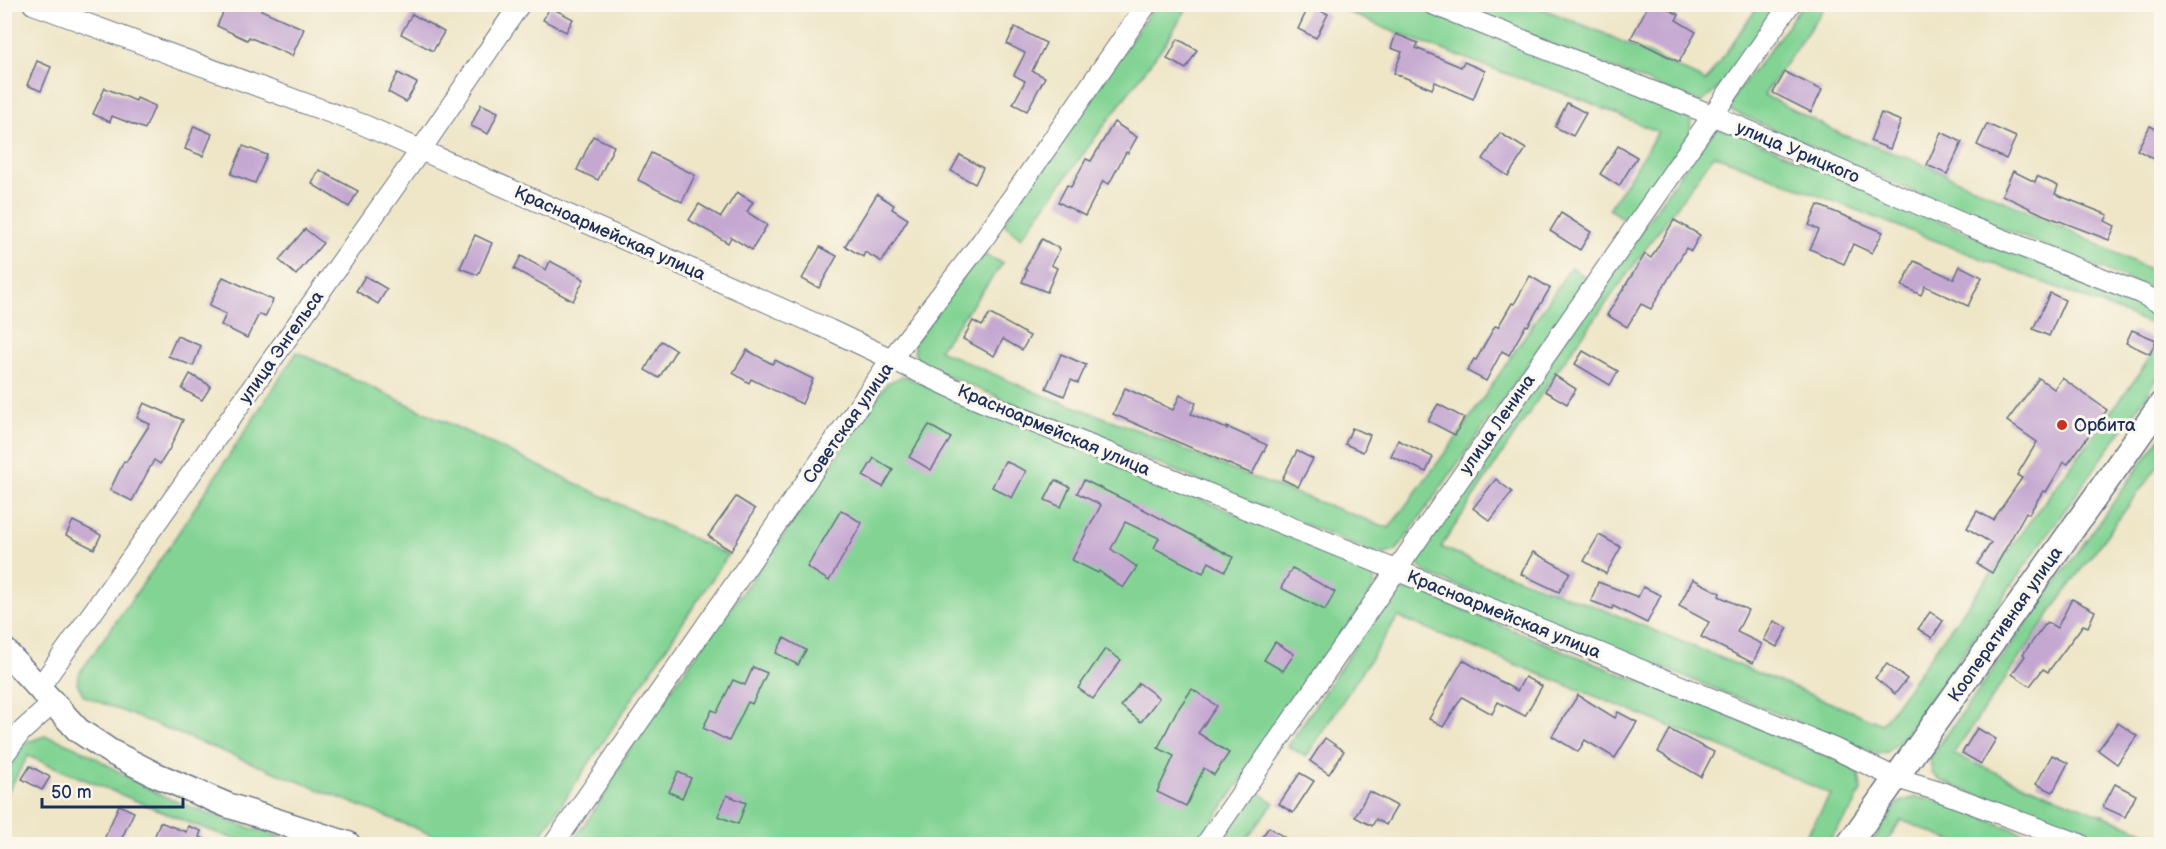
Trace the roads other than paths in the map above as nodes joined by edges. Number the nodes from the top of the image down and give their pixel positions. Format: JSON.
{"nodes":[{"id":1,"x":33,"y":4,"type":"edge"},
{"id":2,"x":520,"y":4,"type":"edge"},
{"id":3,"x":1147,"y":4,"type":"edge"},
{"id":4,"x":1432,"y":4,"type":"edge"},
{"id":5,"x":1790,"y":4,"type":"edge"},
{"id":6,"x":1712,"y":115,"type":"junction"},
{"id":7,"x":420,"y":151,"type":"junction"},
{"id":8,"x":2162,"y":304,"type":"edge"},
{"id":9,"x":892,"y":358,"type":"junction"},
{"id":10,"x":2162,"y":403,"type":"edge"},
{"id":11,"x":1396,"y":570,"type":"junction"},
{"id":12,"x":4,"y":650,"type":"edge"},
{"id":13,"x":46,"y":695,"type":"junction"},
{"id":14,"x":4,"y":755,"type":"edge"},
{"id":15,"x":1896,"y":778,"type":"junction"},
{"id":16,"x":348,"y":844,"type":"edge"},
{"id":17,"x":554,"y":844,"type":"edge"},
{"id":18,"x":1206,"y":844,"type":"edge"},
{"id":19,"x":1849,"y":844,"type":"edge"},
{"id":20,"x":2080,"y":844,"type":"edge"}],
"edges":[{"from":1,"to":7,"type":"street","name":"Красноармейская улица"},
{"from":2,"to":7,"type":"street","name":"улица Энгельса"},
{"from":3,"to":9,"type":"street","name":"Советская улица"},
{"from":4,"to":6,"type":"street","name":"улица Урицкого"},
{"from":5,"to":6,"type":"street","name":"улица Ленина"},
{"from":6,"to":8,"type":"street","name":"улица Урицкого"},
{"from":6,"to":11,"type":"street","name":"улица Ленина"},
{"from":7,"to":9,"type":"street","name":"Красноармейская улица"},
{"from":7,"to":13,"type":"street","name":"улица Энгельса"},
{"from":9,"to":11,"type":"street","name":"Красноармейская улица"},
{"from":9,"to":17,"type":"street","name":"Советская улица"},
{"from":10,"to":15,"type":"street","name":"Кооперативная улица"},
{"from":11,"to":15,"type":"street","name":"Красноармейская улица"},
{"from":11,"to":18,"type":"street","name":"улица Ленина"},
{"from":12,"to":13,"type":"street"},
{"from":13,"to":14,"type":"street","name":"улица Энгельса"},
{"from":13,"to":16,"type":"street"},
{"from":15,"to":19,"type":"street","name":"Кооперативная улица"},
{"from":15,"to":20,"type":"street","name":"Красноармейская улица"}]}
